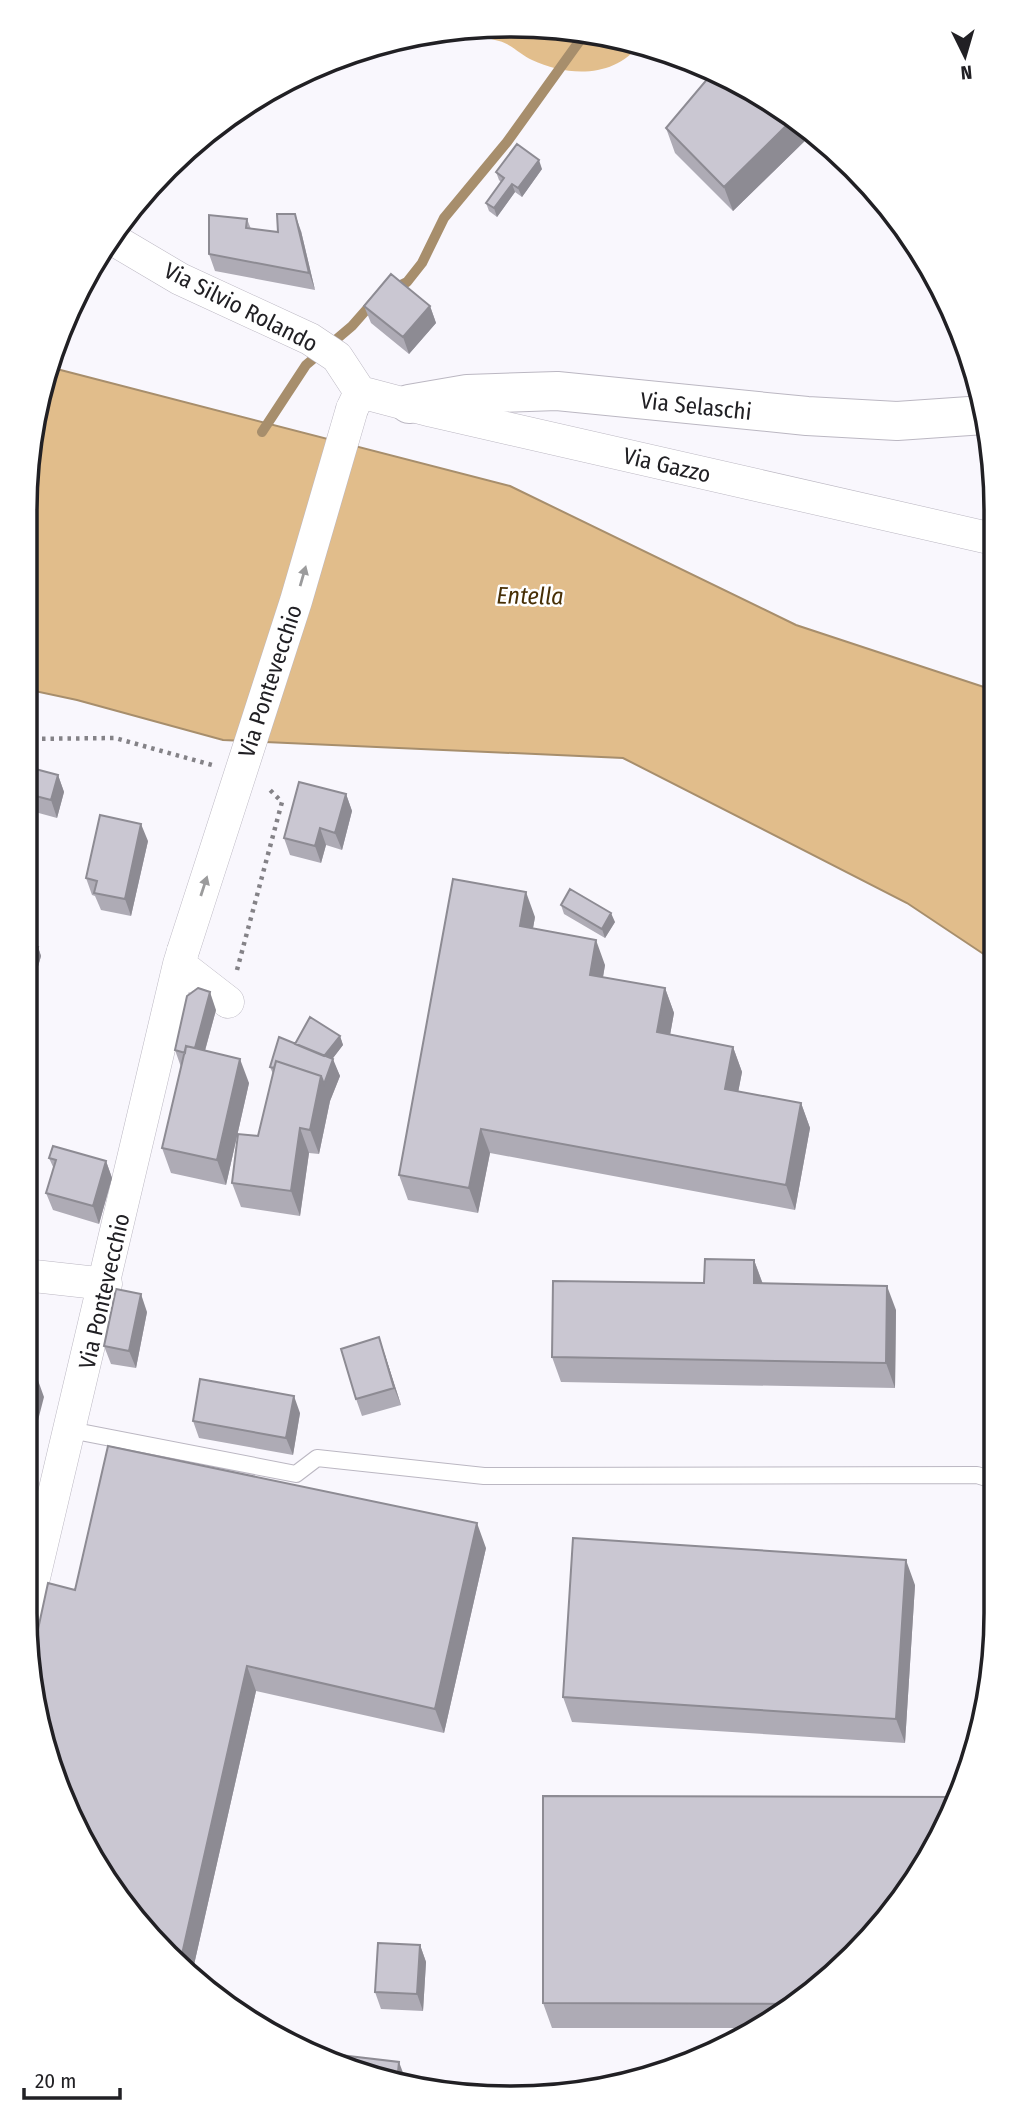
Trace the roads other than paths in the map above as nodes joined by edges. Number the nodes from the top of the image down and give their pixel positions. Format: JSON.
{"nodes":[{"id":1,"x":120,"y":243,"type":"edge"},
{"id":2,"x":356,"y":400,"type":"junction"},
{"id":3,"x":409,"y":404,"type":"junction"},
{"id":4,"x":974,"y":416,"type":"edge"},
{"id":5,"x":984,"y":537,"type":"edge"},
{"id":6,"x":181,"y":958,"type":"junction"},
{"id":7,"x":228,"y":1002,"type":"dead end"},
{"id":8,"x":37,"y":1276,"type":"edge"},
{"id":9,"x":106,"y":1284,"type":"junction"},
{"id":10,"x":70,"y":1430,"type":"junction"},
{"id":11,"x":984,"y":1477,"type":"edge"},
{"id":12,"x":37,"y":1566,"type":"edge"}],
"edges":[{"from":1,"to":2,"type":"street","name":"Via Silvio Rolando"},
{"from":2,"to":3,"type":"street","name":"Via Gazzo"},
{"from":6,"to":2,"type":"street","name":"Via Pontevecchio","one_way":true,"bridge":true},
{"from":3,"to":4,"type":"street","name":"Via Selaschi"},
{"from":3,"to":5,"type":"street","name":"Via Gazzo"},
{"from":6,"to":7,"type":"street"},
{"from":6,"to":9,"type":"street","name":"Via Pontevecchio"},
{"from":8,"to":9,"type":"street"},
{"from":9,"to":10,"type":"street","name":"Via Pontevecchio"},
{"from":10,"to":11,"type":"lane"},
{"from":10,"to":12,"type":"street","name":"Via Pontevecchio"}]}
